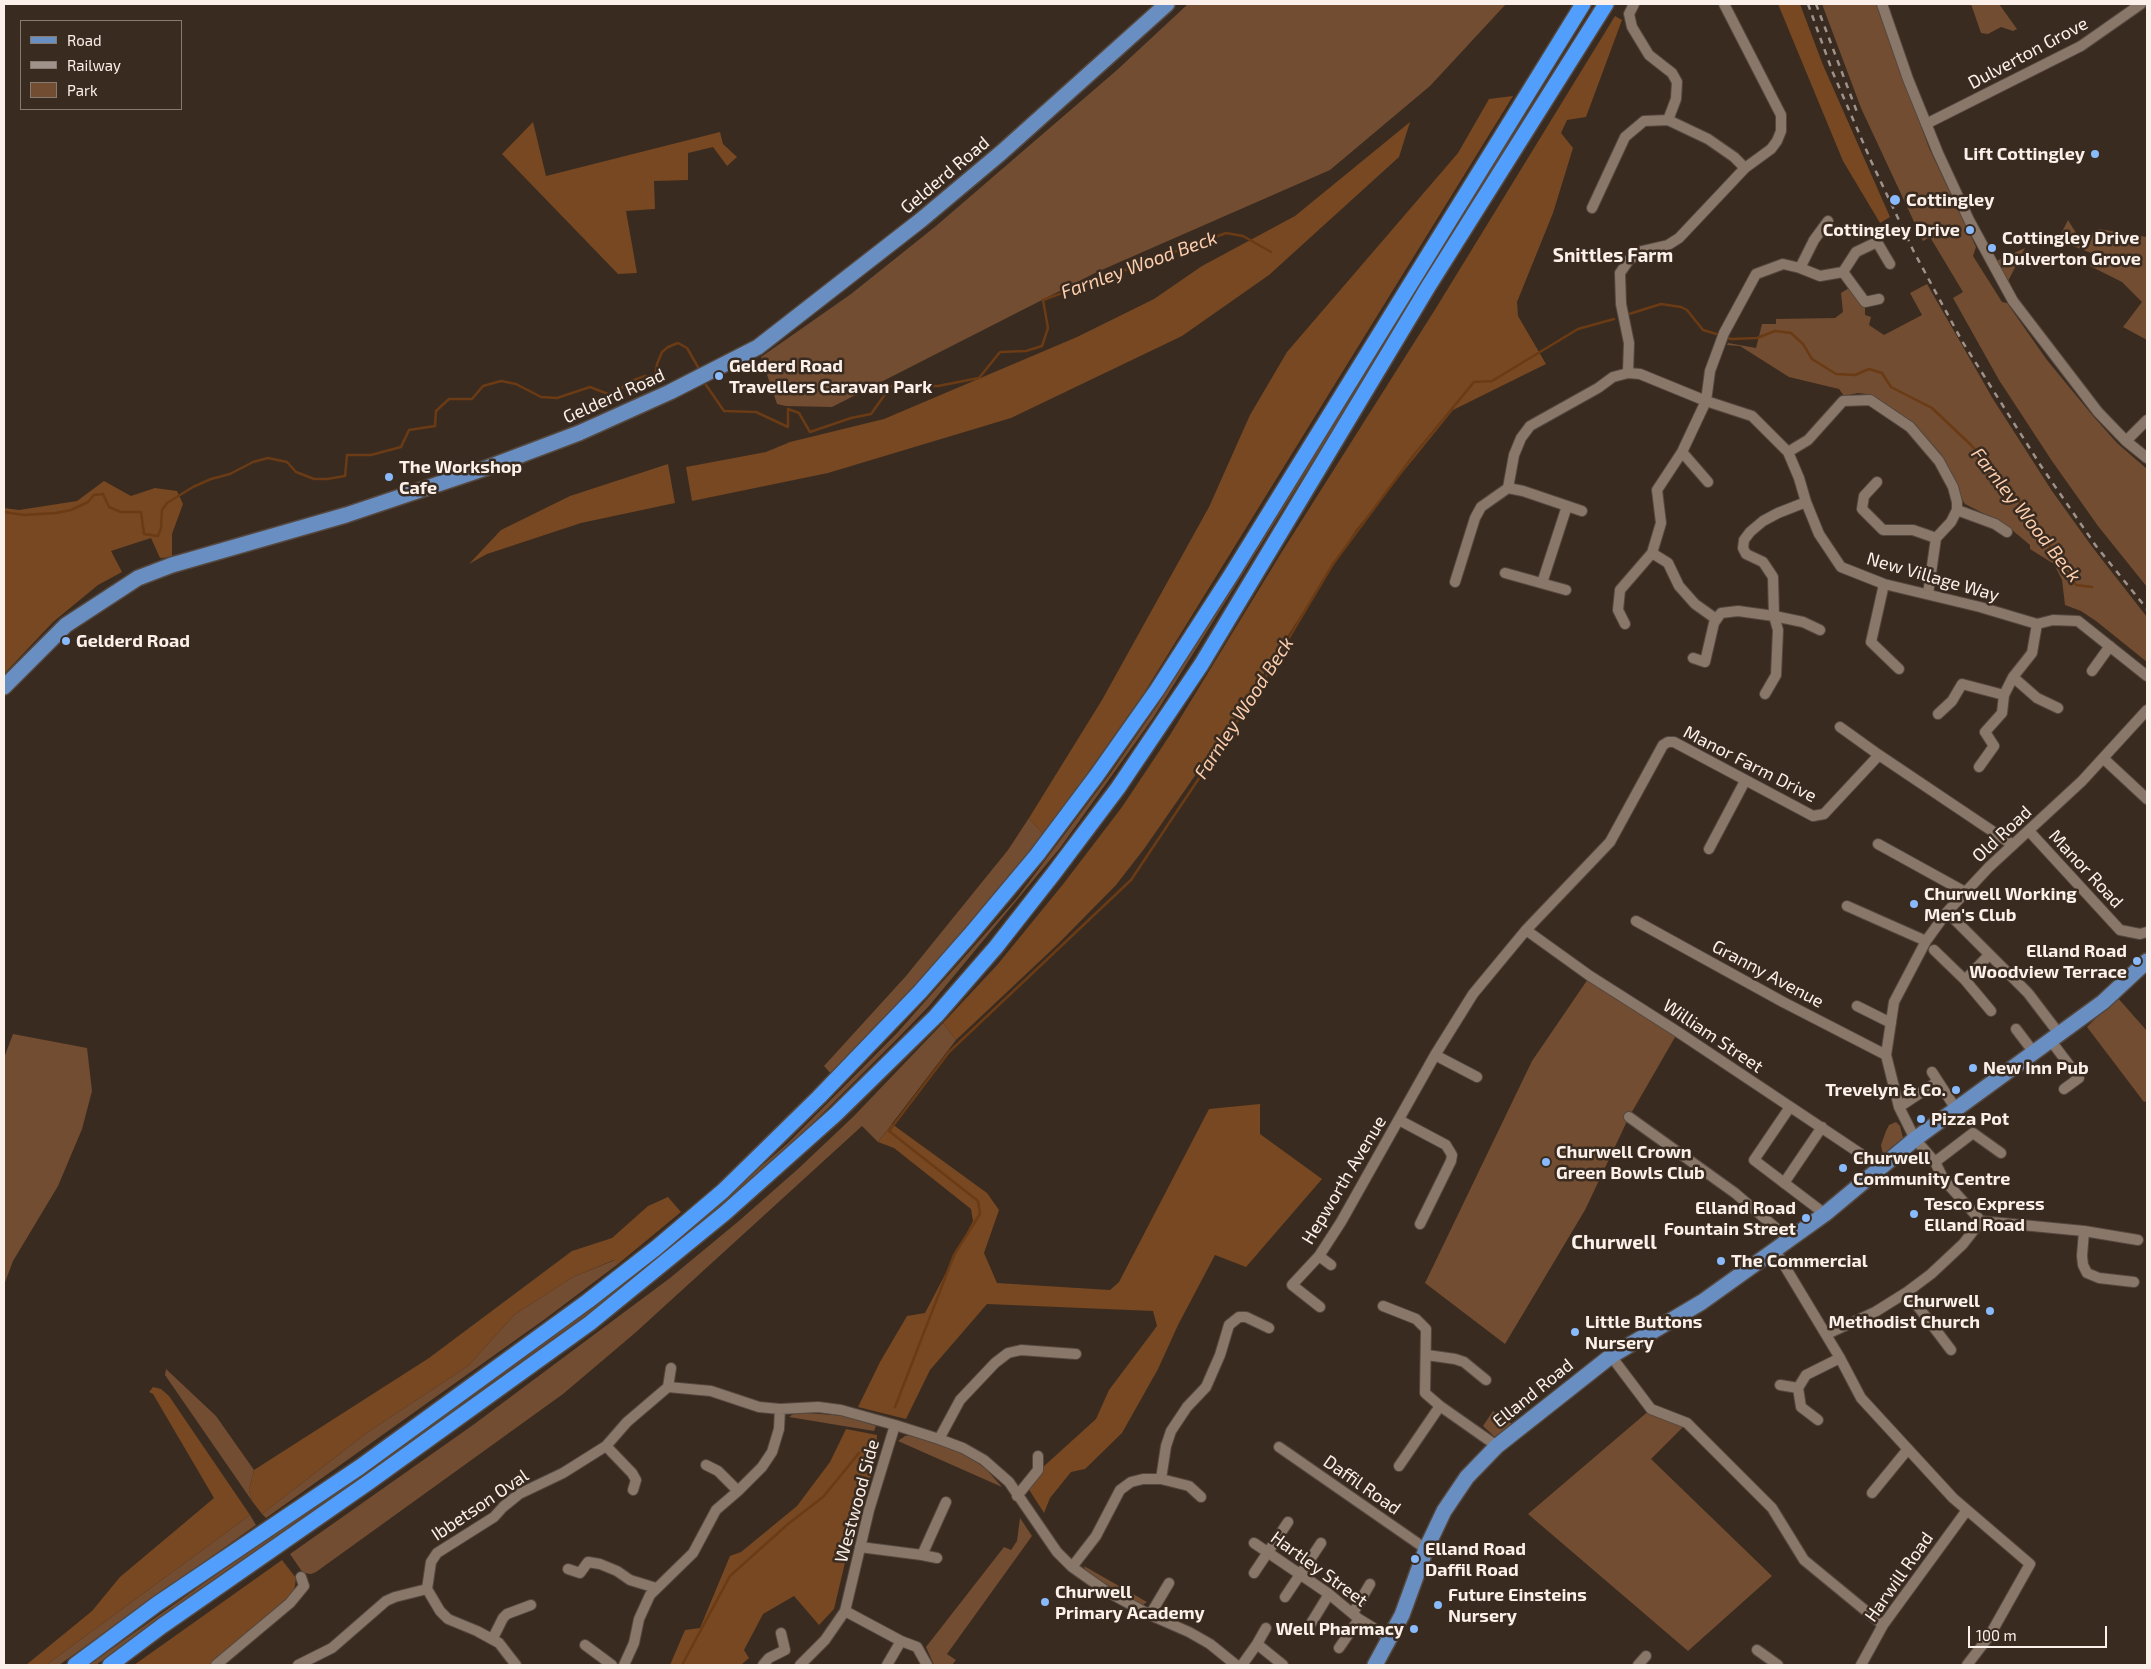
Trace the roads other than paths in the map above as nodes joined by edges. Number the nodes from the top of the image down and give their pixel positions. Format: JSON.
{"nodes":[{"id":1,"x":1167,"y":4,"type":"edge"},
{"id":2,"x":1582,"y":4,"type":"edge"},
{"id":3,"x":1606,"y":4,"type":"edge"},
{"id":4,"x":1634,"y":4,"type":"edge"},
{"id":5,"x":1724,"y":4,"type":"edge"},
{"id":6,"x":1882,"y":4,"type":"edge"},
{"id":7,"x":2141,"y":4,"type":"edge"},
{"id":8,"x":1668,"y":120,"type":"junction"},
{"id":9,"x":1926,"y":124,"type":"junction"},
{"id":10,"x":1745,"y":168,"type":"junction"},
{"id":11,"x":1592,"y":208,"type":"dead end"},
{"id":12,"x":1828,"y":221,"type":"dead end"},
{"id":13,"x":1890,"y":264,"type":"dead end"},
{"id":14,"x":1800,"y":268,"type":"junction"},
{"id":15,"x":1843,"y":272,"type":"junction"},
{"id":16,"x":1879,"y":299,"type":"dead end"},
{"id":17,"x":1628,"y":373,"type":"junction"},
{"id":18,"x":1706,"y":401,"type":"junction"},
{"id":19,"x":2147,"y":420,"type":"edge"},
{"id":20,"x":2126,"y":441,"type":"junction"},
{"id":21,"x":1682,"y":452,"type":"junction"},
{"id":22,"x":1788,"y":452,"type":"junction"},
{"id":23,"x":2147,"y":458,"type":"edge"},
{"id":24,"x":1708,"y":482,"type":"dead end"},
{"id":25,"x":1878,"y":482,"type":"dead end"},
{"id":26,"x":1508,"y":488,"type":"junction"},
{"id":27,"x":1806,"y":502,"type":"junction"},
{"id":28,"x":1567,"y":506,"type":"junction"},
{"id":29,"x":1957,"y":510,"type":"junction"},
{"id":30,"x":1582,"y":511,"type":"dead end"},
{"id":31,"x":2007,"y":532,"type":"dead end"},
{"id":32,"x":1936,"y":538,"type":"junction"},
{"id":33,"x":1652,"y":553,"type":"junction"},
{"id":34,"x":1505,"y":573,"type":"dead end"},
{"id":35,"x":1455,"y":582,"type":"dead end"},
{"id":36,"x":1542,"y":583,"type":"junction"},
{"id":37,"x":1884,"y":584,"type":"junction"},
{"id":38,"x":1566,"y":590,"type":"dead end"},
{"id":39,"x":1928,"y":594,"type":"junction"},
{"id":40,"x":1774,"y":616,"type":"junction"},
{"id":41,"x":1716,"y":619,"type":"junction"},
{"id":42,"x":1625,"y":624,"type":"dead end"},
{"id":43,"x":2037,"y":624,"type":"junction"},
{"id":44,"x":1820,"y":630,"type":"dead end"},
{"id":45,"x":2110,"y":646,"type":"junction"},
{"id":46,"x":1692,"y":658,"type":"dead end"},
{"id":47,"x":1899,"y":669,"type":"dead end"},
{"id":48,"x":2092,"y":671,"type":"dead end"},
{"id":49,"x":2147,"y":676,"type":"edge"},
{"id":50,"x":2012,"y":677,"type":"junction"},
{"id":51,"x":4,"y":688,"type":"edge"},
{"id":52,"x":1765,"y":694,"type":"dead end"},
{"id":53,"x":2004,"y":696,"type":"junction"},
{"id":54,"x":2058,"y":708,"type":"dead end"},
{"id":55,"x":2147,"y":710,"type":"edge"},
{"id":56,"x":1938,"y":714,"type":"dead end"},
{"id":57,"x":1840,"y":727,"type":"dead end"},
{"id":58,"x":1879,"y":755,"type":"junction"},
{"id":59,"x":2104,"y":759,"type":"junction"},
{"id":60,"x":1979,"y":767,"type":"dead end"},
{"id":61,"x":1745,"y":781,"type":"junction"},
{"id":62,"x":2147,"y":799,"type":"edge"},
{"id":63,"x":2029,"y":831,"type":"junction"},
{"id":64,"x":1878,"y":844,"type":"dead end"},
{"id":65,"x":2013,"y":845,"type":"junction"},
{"id":66,"x":1708,"y":849,"type":"dead end"},
{"id":67,"x":1965,"y":892,"type":"junction"},
{"id":68,"x":1847,"y":906,"type":"dead end"},
{"id":69,"x":1947,"y":912,"type":"junction"},
{"id":70,"x":1636,"y":921,"type":"dead end"},
{"id":71,"x":1526,"y":930,"type":"junction"},
{"id":72,"x":2147,"y":932,"type":"edge"},
{"id":73,"x":1926,"y":941,"type":"junction"},
{"id":74,"x":1934,"y":950,"type":"dead end"},
{"id":75,"x":1989,"y":955,"type":"junction"},
{"id":76,"x":2147,"y":961,"type":"edge"},
{"id":77,"x":1965,"y":980,"type":"junction"},
{"id":78,"x":1857,"y":1006,"type":"dead end"},
{"id":79,"x":1991,"y":1010,"type":"dead end"},
{"id":80,"x":1891,"y":1023,"type":"junction"},
{"id":81,"x":2016,"y":1029,"type":"dead end"},
{"id":82,"x":2055,"y":1038,"type":"junction"},
{"id":83,"x":1886,"y":1054,"type":"junction"},
{"id":84,"x":2035,"y":1054,"type":"junction"},
{"id":85,"x":1435,"y":1056,"type":"junction"},
{"id":86,"x":1932,"y":1072,"type":"dead end"},
{"id":87,"x":1477,"y":1078,"type":"dead end"},
{"id":88,"x":1937,"y":1082,"type":"junction"},
{"id":89,"x":2064,"y":1089,"type":"dead end"},
{"id":90,"x":1790,"y":1107,"type":"junction"},
{"id":91,"x":1899,"y":1107,"type":"junction"},
{"id":92,"x":1956,"y":1109,"type":"junction"},
{"id":93,"x":1629,"y":1116,"type":"dead end"},
{"id":94,"x":1399,"y":1120,"type":"junction"},
{"id":95,"x":1822,"y":1127,"type":"junction"},
{"id":96,"x":1916,"y":1139,"type":"junction"},
{"id":97,"x":2002,"y":1153,"type":"dead end"},
{"id":98,"x":1935,"y":1162,"type":"junction"},
{"id":99,"x":1882,"y":1168,"type":"junction"},
{"id":100,"x":1784,"y":1183,"type":"junction"},
{"id":101,"x":1825,"y":1214,"type":"junction"},
{"id":102,"x":1981,"y":1221,"type":"junction"},
{"id":103,"x":1420,"y":1224,"type":"dead end"},
{"id":104,"x":2084,"y":1232,"type":"junction"},
{"id":105,"x":1790,"y":1240,"type":"junction"},
{"id":106,"x":2138,"y":1240,"type":"dead end"},
{"id":107,"x":1775,"y":1250,"type":"junction"},
{"id":108,"x":1319,"y":1256,"type":"junction"},
{"id":109,"x":1331,"y":1265,"type":"dead end"},
{"id":110,"x":2134,"y":1282,"type":"dead end"},
{"id":111,"x":1907,"y":1292,"type":"junction"},
{"id":112,"x":1383,"y":1306,"type":"dead end"},
{"id":113,"x":1320,"y":1307,"type":"dead end"},
{"id":114,"x":1269,"y":1328,"type":"dead end"},
{"id":115,"x":1827,"y":1334,"type":"junction"},
{"id":116,"x":1951,"y":1350,"type":"dead end"},
{"id":117,"x":1076,"y":1354,"type":"dead end"},
{"id":118,"x":1427,"y":1355,"type":"junction"},
{"id":119,"x":1611,"y":1356,"type":"junction"},
{"id":120,"x":1840,"y":1358,"type":"junction"},
{"id":121,"x":671,"y":1368,"type":"dead end"},
{"id":122,"x":1486,"y":1380,"type":"dead end"},
{"id":123,"x":1780,"y":1385,"type":"dead end"},
{"id":124,"x":668,"y":1386,"type":"junction"},
{"id":125,"x":1798,"y":1388,"type":"junction"},
{"id":126,"x":1440,"y":1406,"type":"junction"},
{"id":127,"x":780,"y":1409,"type":"junction"},
{"id":128,"x":1818,"y":1420,"type":"dead end"},
{"id":129,"x":894,"y":1425,"type":"junction"},
{"id":130,"x":939,"y":1439,"type":"junction"},
{"id":131,"x":606,"y":1446,"type":"junction"},
{"id":132,"x":1497,"y":1446,"type":"junction"},
{"id":133,"x":1279,"y":1447,"type":"dead end"},
{"id":134,"x":1908,"y":1449,"type":"junction"},
{"id":135,"x":1038,"y":1456,"type":"dead end"},
{"id":136,"x":706,"y":1465,"type":"dead end"},
{"id":137,"x":1399,"y":1466,"type":"dead end"},
{"id":138,"x":1161,"y":1479,"type":"junction"},
{"id":139,"x":633,"y":1490,"type":"dead end"},
{"id":140,"x":738,"y":1491,"type":"junction"},
{"id":141,"x":1872,"y":1493,"type":"dead end"},
{"id":142,"x":1017,"y":1496,"type":"junction"},
{"id":143,"x":1201,"y":1497,"type":"dead end"},
{"id":144,"x":946,"y":1502,"type":"dead end"},
{"id":145,"x":1967,"y":1510,"type":"junction"},
{"id":146,"x":1288,"y":1522,"type":"dead end"},
{"id":147,"x":1254,"y":1542,"type":"dead end"},
{"id":148,"x":1321,"y":1543,"type":"dead end"},
{"id":149,"x":860,"y":1546,"type":"junction"},
{"id":150,"x":1426,"y":1550,"type":"junction"},
{"id":151,"x":1268,"y":1552,"type":"junction"},
{"id":152,"x":922,"y":1555,"type":"junction"},
{"id":153,"x":937,"y":1558,"type":"dead end"},
{"id":154,"x":1072,"y":1568,"type":"junction"},
{"id":155,"x":568,"y":1569,"type":"dead end"},
{"id":156,"x":1254,"y":1573,"type":"dead end"},
{"id":157,"x":1300,"y":1574,"type":"junction"},
{"id":158,"x":301,"y":1577,"type":"dead end"},
{"id":159,"x":1169,"y":1583,"type":"dead end"},
{"id":160,"x":1370,"y":1584,"type":"dead end"},
{"id":161,"x":656,"y":1588,"type":"junction"},
{"id":162,"x":427,"y":1589,"type":"junction"},
{"id":163,"x":1329,"y":1594,"type":"junction"},
{"id":164,"x":1285,"y":1597,"type":"dead end"},
{"id":165,"x":531,"y":1605,"type":"dead end"},
{"id":166,"x":845,"y":1611,"type":"junction"},
{"id":167,"x":1150,"y":1615,"type":"junction"},
{"id":168,"x":1356,"y":1616,"type":"junction"},
{"id":169,"x":1310,"y":1625,"type":"dead end"},
{"id":170,"x":1884,"y":1625,"type":"junction"},
{"id":171,"x":1266,"y":1628,"type":"dead end"},
{"id":172,"x":782,"y":1632,"type":"dead end"},
{"id":173,"x":493,"y":1638,"type":"junction"},
{"id":174,"x":1390,"y":1638,"type":"junction"},
{"id":175,"x":901,"y":1641,"type":"junction"},
{"id":176,"x":1257,"y":1644,"type":"junction"},
{"id":177,"x":585,"y":1645,"type":"dead end"},
{"id":178,"x":1339,"y":1648,"type":"dead end"},
{"id":179,"x":1757,"y":1650,"type":"dead end"},
{"id":180,"x":1646,"y":1656,"type":"dead end"},
{"id":181,"x":1377,"y":1664,"type":"edge"},
{"id":182,"x":75,"y":1665,"type":"edge"},
{"id":183,"x":110,"y":1665,"type":"edge"},
{"id":184,"x":216,"y":1665,"type":"edge"},
{"id":185,"x":298,"y":1665,"type":"edge"},
{"id":186,"x":516,"y":1665,"type":"edge"},
{"id":187,"x":612,"y":1665,"type":"edge"},
{"id":188,"x":624,"y":1665,"type":"edge"},
{"id":189,"x":763,"y":1665,"type":"edge"},
{"id":190,"x":800,"y":1665,"type":"edge"},
{"id":191,"x":888,"y":1665,"type":"edge"},
{"id":192,"x":927,"y":1665,"type":"edge"},
{"id":193,"x":1236,"y":1665,"type":"edge"},
{"id":194,"x":1242,"y":1665,"type":"edge"},
{"id":195,"x":1283,"y":1665,"type":"edge"},
{"id":196,"x":1638,"y":1665,"type":"edge"},
{"id":197,"x":1778,"y":1665,"type":"edge"},
{"id":198,"x":1862,"y":1665,"type":"edge"},
{"id":199,"x":1967,"y":1665,"type":"edge"}],
"edges":[{"from":1,"to":51,"type":"main road","name":"Gelderd Road"},
{"from":2,"to":182,"type":"highway"},
{"from":3,"to":183,"type":"highway"},
{"from":4,"to":8,"type":"street"},
{"from":5,"to":10,"type":"street"},
{"from":6,"to":9,"type":"street"},
{"from":7,"to":9,"type":"street","name":"Dulverton Grove"},
{"from":8,"to":10,"type":"street"},
{"from":8,"to":11,"type":"street"},
{"from":9,"to":20,"type":"street"},
{"from":10,"to":17,"type":"street"},
{"from":12,"to":14,"type":"street"},
{"from":13,"to":15,"type":"street"},
{"from":14,"to":15,"type":"street"},
{"from":14,"to":18,"type":"street"},
{"from":15,"to":16,"type":"street"},
{"from":17,"to":18,"type":"street","name":"New Village Way"},
{"from":17,"to":26,"type":"street"},
{"from":18,"to":21,"type":"street"},
{"from":18,"to":22,"type":"street","name":"New Village Way"},
{"from":19,"to":20,"type":"street"},
{"from":20,"to":23,"type":"street"},
{"from":21,"to":24,"type":"street"},
{"from":21,"to":33,"type":"street"},
{"from":22,"to":27,"type":"street","name":"New Village Way"},
{"from":22,"to":29,"type":"street"},
{"from":25,"to":32,"type":"street"},
{"from":26,"to":28,"type":"street"},
{"from":26,"to":35,"type":"street"},
{"from":27,"to":37,"type":"street","name":"New Village Way"},
{"from":27,"to":40,"type":"street"},
{"from":28,"to":30,"type":"street"},
{"from":28,"to":36,"type":"street"},
{"from":29,"to":31,"type":"street"},
{"from":29,"to":32,"type":"street"},
{"from":32,"to":39,"type":"street"},
{"from":33,"to":41,"type":"street"},
{"from":33,"to":42,"type":"street"},
{"from":34,"to":36,"type":"street"},
{"from":36,"to":38,"type":"street"},
{"from":37,"to":39,"type":"street","name":"New Village Way"},
{"from":37,"to":47,"type":"street"},
{"from":39,"to":43,"type":"street","name":"New Village Way"},
{"from":40,"to":41,"type":"street"},
{"from":40,"to":44,"type":"street"},
{"from":40,"to":52,"type":"street"},
{"from":41,"to":46,"type":"street"},
{"from":43,"to":45,"type":"street","name":"New Village Way"},
{"from":43,"to":50,"type":"street"},
{"from":45,"to":48,"type":"street"},
{"from":45,"to":49,"type":"street","name":"New Village Way"},
{"from":50,"to":53,"type":"street"},
{"from":50,"to":54,"type":"street"},
{"from":53,"to":56,"type":"street"},
{"from":53,"to":60,"type":"street"},
{"from":55,"to":59,"type":"street","name":"Old Road"},
{"from":57,"to":58,"type":"street"},
{"from":58,"to":61,"type":"street","name":"Manor Farm Drive"},
{"from":58,"to":65,"type":"street"},
{"from":59,"to":62,"type":"street"},
{"from":59,"to":63,"type":"street","name":"Old Road"},
{"from":61,"to":66,"type":"street"},
{"from":61,"to":71,"type":"street","name":"Manor Farm Drive"},
{"from":63,"to":65,"type":"street","name":"Old Road"},
{"from":63,"to":72,"type":"street","name":"Manor Road"},
{"from":64,"to":67,"type":"street"},
{"from":65,"to":67,"type":"street","name":"Old Road"},
{"from":67,"to":69,"type":"street","name":"Old Road"},
{"from":68,"to":73,"type":"street"},
{"from":69,"to":73,"type":"street","name":"Old Road"},
{"from":69,"to":75,"type":"street"},
{"from":70,"to":83,"type":"street","name":"Granny Avenue"},
{"from":71,"to":85,"type":"street","name":"Hepworth Avenue"},
{"from":71,"to":90,"type":"street","name":"William Street"},
{"from":73,"to":80,"type":"street","name":"Old Road"},
{"from":74,"to":77,"type":"street"},
{"from":75,"to":77,"type":"street"},
{"from":75,"to":82,"type":"street"},
{"from":76,"to":82,"type":"main road","name":"Elland Road"},
{"from":77,"to":79,"type":"street"},
{"from":78,"to":80,"type":"street"},
{"from":80,"to":83,"type":"street","name":"Old Road"},
{"from":81,"to":84,"type":"street"},
{"from":82,"to":84,"type":"main road","name":"Elland Road"},
{"from":82,"to":89,"type":"street"},
{"from":83,"to":91,"type":"street","name":"Old Road"},
{"from":84,"to":92,"type":"main road","name":"Elland Road"},
{"from":85,"to":87,"type":"street"},
{"from":85,"to":94,"type":"street","name":"Hepworth Avenue"},
{"from":86,"to":88,"type":"street"},
{"from":88,"to":91,"type":"street"},
{"from":88,"to":92,"type":"street"},
{"from":90,"to":95,"type":"street","name":"William Street"},
{"from":90,"to":100,"type":"street"},
{"from":91,"to":96,"type":"street","name":"Old Road"},
{"from":92,"to":96,"type":"main road","name":"Elland Road"},
{"from":93,"to":105,"type":"street"},
{"from":94,"to":103,"type":"street"},
{"from":94,"to":108,"type":"street","name":"Hepworth Avenue"},
{"from":95,"to":99,"type":"street","name":"William Street"},
{"from":95,"to":100,"type":"street"},
{"from":96,"to":98,"type":"street","name":"Old Road"},
{"from":96,"to":99,"type":"main road","name":"Elland Road"},
{"from":97,"to":98,"type":"street"},
{"from":98,"to":102,"type":"street","name":"Old Road"},
{"from":99,"to":101,"type":"main road","name":"Elland Road"},
{"from":100,"to":101,"type":"street"},
{"from":101,"to":105,"type":"main road","name":"Elland Road"},
{"from":102,"to":104,"type":"street"},
{"from":102,"to":111,"type":"street"},
{"from":104,"to":106,"type":"street"},
{"from":104,"to":110,"type":"street"},
{"from":105,"to":107,"type":"main road","name":"Elland Road"},
{"from":107,"to":115,"type":"street"},
{"from":107,"to":119,"type":"main road","name":"Elland Road"},
{"from":108,"to":109,"type":"street"},
{"from":108,"to":113,"type":"street","name":"Hepworth Avenue"},
{"from":111,"to":115,"type":"street"},
{"from":111,"to":116,"type":"street"},
{"from":112,"to":118,"type":"street"},
{"from":114,"to":138,"type":"street"},
{"from":115,"to":120,"type":"street"},
{"from":117,"to":130,"type":"street"},
{"from":118,"to":122,"type":"street"},
{"from":118,"to":126,"type":"street"},
{"from":119,"to":132,"type":"main road","name":"Elland Road"},
{"from":119,"to":170,"type":"street"},
{"from":120,"to":125,"type":"street"},
{"from":120,"to":134,"type":"street"},
{"from":121,"to":124,"type":"street"},
{"from":123,"to":125,"type":"street"},
{"from":124,"to":127,"type":"street"},
{"from":124,"to":131,"type":"street","name":"Ibbetson Oval"},
{"from":125,"to":128,"type":"street"},
{"from":126,"to":132,"type":"street"},
{"from":126,"to":137,"type":"street"},
{"from":127,"to":129,"type":"street"},
{"from":127,"to":140,"type":"street"},
{"from":129,"to":130,"type":"street","name":"Westwood Side"},
{"from":129,"to":149,"type":"street","name":"Westwood Side"},
{"from":130,"to":142,"type":"street","name":"Westwood Side"},
{"from":131,"to":139,"type":"street"},
{"from":131,"to":162,"type":"street","name":"Ibbetson Oval"},
{"from":132,"to":150,"type":"main road","name":"Elland Road"},
{"from":133,"to":150,"type":"street","name":"Daffil Road"},
{"from":134,"to":141,"type":"street"},
{"from":134,"to":145,"type":"street"},
{"from":135,"to":142,"type":"street"},
{"from":136,"to":140,"type":"street"},
{"from":138,"to":143,"type":"street"},
{"from":138,"to":154,"type":"street"},
{"from":140,"to":161,"type":"street"},
{"from":142,"to":154,"type":"street","name":"Westwood Side"},
{"from":144,"to":152,"type":"street"},
{"from":145,"to":170,"type":"street","name":"Harwill Road"},
{"from":145,"to":199,"type":"street"},
{"from":146,"to":151,"type":"street"},
{"from":147,"to":151,"type":"street","name":"Hartley Street"},
{"from":148,"to":157,"type":"street"},
{"from":149,"to":152,"type":"street"},
{"from":149,"to":166,"type":"street","name":"Westwood Side"},
{"from":150,"to":174,"type":"main road","name":"Elland Road"},
{"from":151,"to":156,"type":"street"},
{"from":151,"to":157,"type":"street","name":"Hartley Street"},
{"from":152,"to":153,"type":"street"},
{"from":154,"to":167,"type":"street","name":"Westwood Side"},
{"from":155,"to":161,"type":"street"},
{"from":157,"to":163,"type":"street","name":"Hartley Street"},
{"from":157,"to":164,"type":"street"},
{"from":158,"to":184,"type":"street"},
{"from":159,"to":167,"type":"street"},
{"from":160,"to":168,"type":"street"},
{"from":161,"to":188,"type":"street"},
{"from":162,"to":173,"type":"street"},
{"from":162,"to":185,"type":"street"},
{"from":163,"to":168,"type":"street","name":"Hartley Street"},
{"from":163,"to":169,"type":"street"},
{"from":165,"to":173,"type":"street"},
{"from":166,"to":175,"type":"street"},
{"from":166,"to":190,"type":"street","name":"Westwood Side"},
{"from":167,"to":193,"type":"street","name":"Westwood Side"},
{"from":168,"to":174,"type":"street","name":"Hartley Street"},
{"from":168,"to":178,"type":"street"},
{"from":170,"to":198,"type":"street","name":"Harwill Road"},
{"from":171,"to":176,"type":"street"},
{"from":172,"to":189,"type":"street"},
{"from":173,"to":186,"type":"street"},
{"from":174,"to":181,"type":"main road","name":"Elland Road"},
{"from":175,"to":191,"type":"street"},
{"from":175,"to":192,"type":"street"},
{"from":176,"to":194,"type":"street"},
{"from":176,"to":195,"type":"street"},
{"from":177,"to":187,"type":"street"},
{"from":179,"to":197,"type":"street"},
{"from":180,"to":196,"type":"street"}]}
